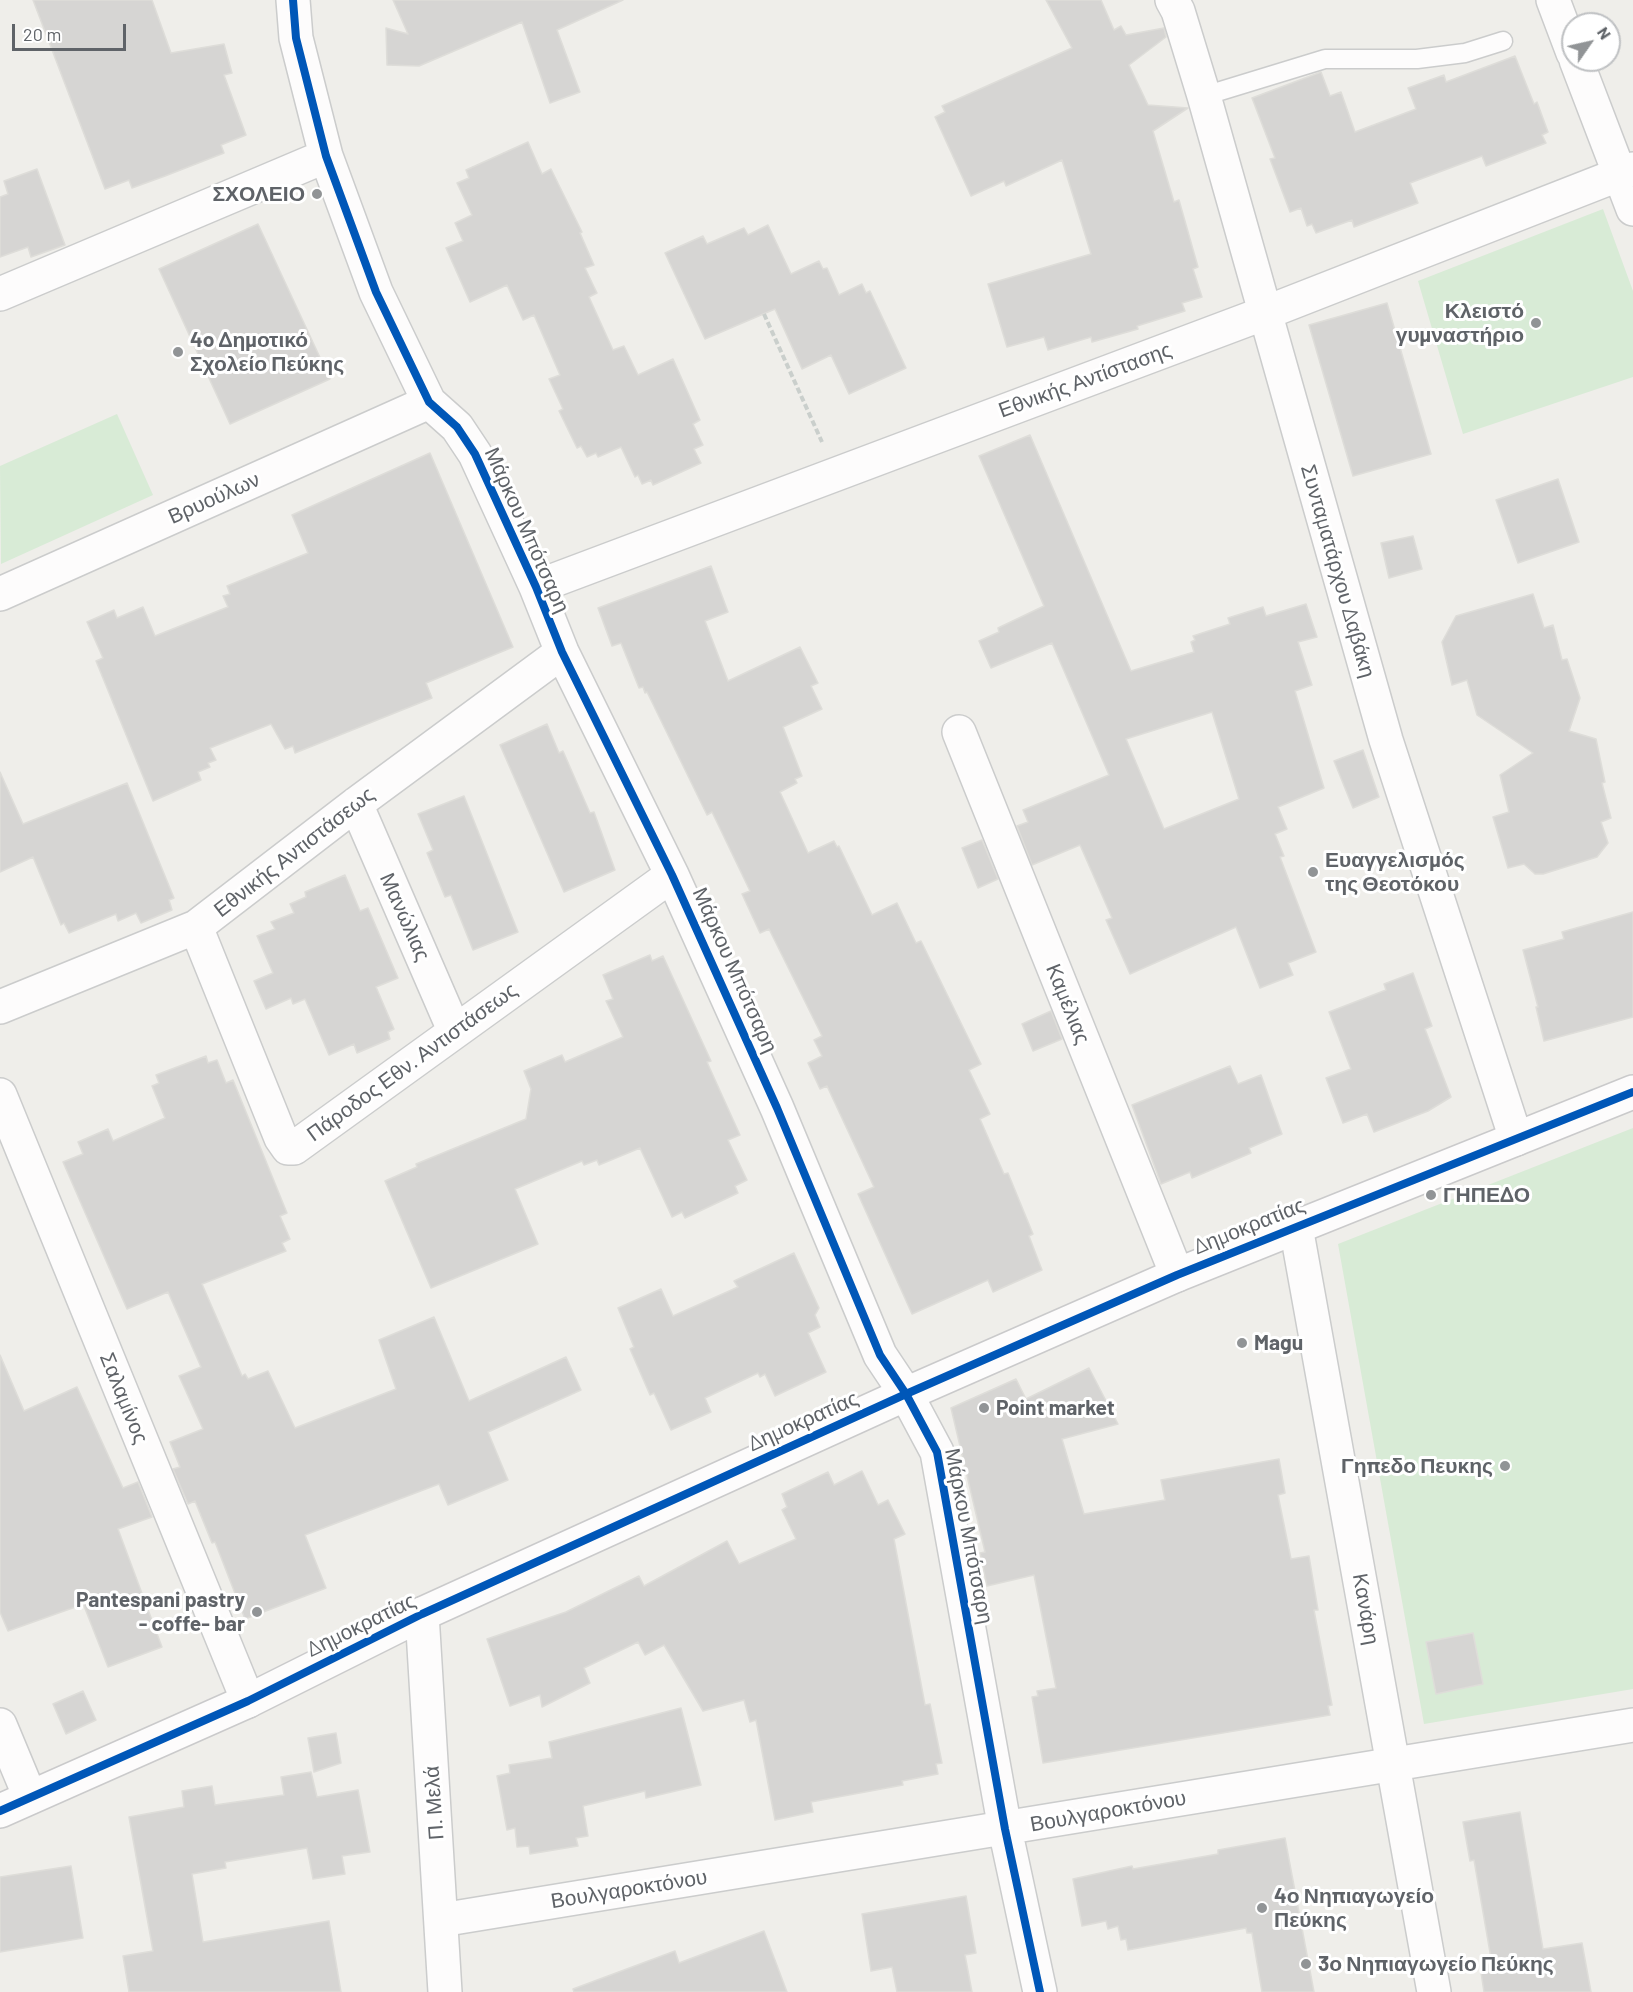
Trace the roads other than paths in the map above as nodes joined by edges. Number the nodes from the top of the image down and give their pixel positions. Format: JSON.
{"nodes":[{"id":1,"x":292,"y":0,"type":"edge"},
{"id":2,"x":1172,"y":0,"type":"edge"},
{"id":3,"x":1553,"y":0,"type":"edge"},
{"id":4,"x":1561,"y":21,"type":"edge"},
{"id":5,"x":1503,"y":41,"type":"dead end"},
{"id":6,"x":1581,"y":72,"type":"edge"},
{"id":7,"x":1204,"y":96,"type":"junction"},
{"id":8,"x":326,"y":156,"type":"junction"},
{"id":9,"x":1626,"y":172,"type":"edge"},
{"id":10,"x":1633,"y":209,"type":"edge"},
{"id":11,"x":0,"y":294,"type":"edge"},
{"id":12,"x":1265,"y":313,"type":"junction"},
{"id":13,"x":429,"y":402,"type":"junction"},
{"id":14,"x":536,"y":586,"type":"junction"},
{"id":15,"x":0,"y":594,"type":"edge"},
{"id":16,"x":562,"y":652,"type":"junction"},
{"id":17,"x":958,"y":732,"type":"dead end"},
{"id":18,"x":356,"y":804,"type":"junction"},
{"id":19,"x":672,"y":875,"type":"junction"},
{"id":20,"x":196,"y":927,"type":"junction"},
{"id":21,"x":0,"y":1007,"type":"edge"},
{"id":22,"x":454,"y":1030,"type":"junction"},
{"id":23,"x":1633,"y":1092,"type":"edge"},
{"id":24,"x":0,"y":1095,"type":"edge"},
{"id":25,"x":1516,"y":1139,"type":"junction"},
{"id":26,"x":1296,"y":1227,"type":"junction"},
{"id":27,"x":1177,"y":1275,"type":"junction"},
{"id":28,"x":906,"y":1394,"type":"junction"},
{"id":29,"x":422,"y":1614,"type":"junction"},
{"id":30,"x":248,"y":1701,"type":"junction"},
{"id":31,"x":0,"y":1725,"type":"edge"},
{"id":32,"x":1633,"y":1725,"type":"edge"},
{"id":33,"x":1394,"y":1763,"type":"junction"},
{"id":34,"x":30,"y":1797,"type":"junction"},
{"id":35,"x":0,"y":1811,"type":"edge"},
{"id":36,"x":1005,"y":1828,"type":"junction"},
{"id":37,"x":441,"y":1920,"type":"junction"},
{"id":38,"x":445,"y":1992,"type":"edge"},
{"id":39,"x":1040,"y":1992,"type":"edge"},
{"id":40,"x":1434,"y":1992,"type":"edge"}],
"edges":[{"from":1,"to":8,"type":"street","name":"Μάρκου Μπότσαρη"},
{"from":2,"to":7,"type":"street","name":"Συνταματάρχου Δαβάκη"},
{"from":3,"to":4,"type":"street"},
{"from":5,"to":7,"type":"lane"},
{"from":6,"to":9,"type":"street"},
{"from":7,"to":12,"type":"street","name":"Συνταματάρχου Δαβάκη"},
{"from":8,"to":11,"type":"street"},
{"from":8,"to":13,"type":"street","name":"Μάρκου Μπότσαρη"},
{"from":9,"to":10,"type":"street"},
{"from":9,"to":12,"type":"street","name":"Εθνικής Αντίστασης"},
{"from":12,"to":14,"type":"street","name":"Εθνικής Αντίστασης"},
{"from":12,"to":25,"type":"street","name":"Συνταματάρχου Δαβάκη"},
{"from":13,"to":14,"type":"street","name":"Μάρκου Μπότσαρη"},
{"from":13,"to":15,"type":"street","name":"Βρυούλων"},
{"from":14,"to":16,"type":"street","name":"Μάρκου Μπότσαρη"},
{"from":16,"to":18,"type":"street","name":"Εθνικής Αντιστάσεως"},
{"from":16,"to":19,"type":"street","name":"Μάρκου Μπότσαρη"},
{"from":17,"to":27,"type":"street","name":"Καμέλιας"},
{"from":18,"to":20,"type":"street","name":"Εθνικής Αντιστάσεως"},
{"from":18,"to":22,"type":"street","name":"Μανώλιας"},
{"from":19,"to":22,"type":"street","name":"Πάροδος Εθν. Αντιστάσεως"},
{"from":19,"to":28,"type":"street","name":"Μάρκου Μπότσαρη"},
{"from":20,"to":21,"type":"street","name":"Εθνικής Αντιστάσεως"},
{"from":20,"to":22,"type":"street","name":"Πάροδος Εθν. Αντιστάσεως"},
{"from":23,"to":25,"type":"street","name":"Δημοκρατίας"},
{"from":24,"to":30,"type":"street","name":"Σαλαμίνος"},
{"from":25,"to":26,"type":"street","name":"Δημοκρατίας"},
{"from":26,"to":27,"type":"street","name":"Δημοκρατίας"},
{"from":26,"to":33,"type":"street","name":"Κανάρη"},
{"from":27,"to":28,"type":"street","name":"Δημοκρατίας"},
{"from":28,"to":29,"type":"street","name":"Δημοκρατίας"},
{"from":28,"to":36,"type":"street","name":"Μάρκου Μπότσαρη"},
{"from":29,"to":30,"type":"street","name":"Δημοκρατίας"},
{"from":29,"to":37,"type":"street","name":"Π. Μελά"},
{"from":30,"to":34,"type":"street","name":"Δημοκρατίας"},
{"from":31,"to":34,"type":"street"},
{"from":32,"to":33,"type":"street","name":"Βουλγαροκτόνου"},
{"from":33,"to":36,"type":"street","name":"Βουλγαροκτόνου"},
{"from":33,"to":40,"type":"street","name":"Κανάρη"},
{"from":34,"to":35,"type":"street","name":"Δημοκρατίας"},
{"from":36,"to":37,"type":"street","name":"Βουλγαροκτόνου"},
{"from":36,"to":39,"type":"street","name":"Μάρκου Μπότσαρη"},
{"from":37,"to":38,"type":"street","name":"Π. Μελά"}]}
